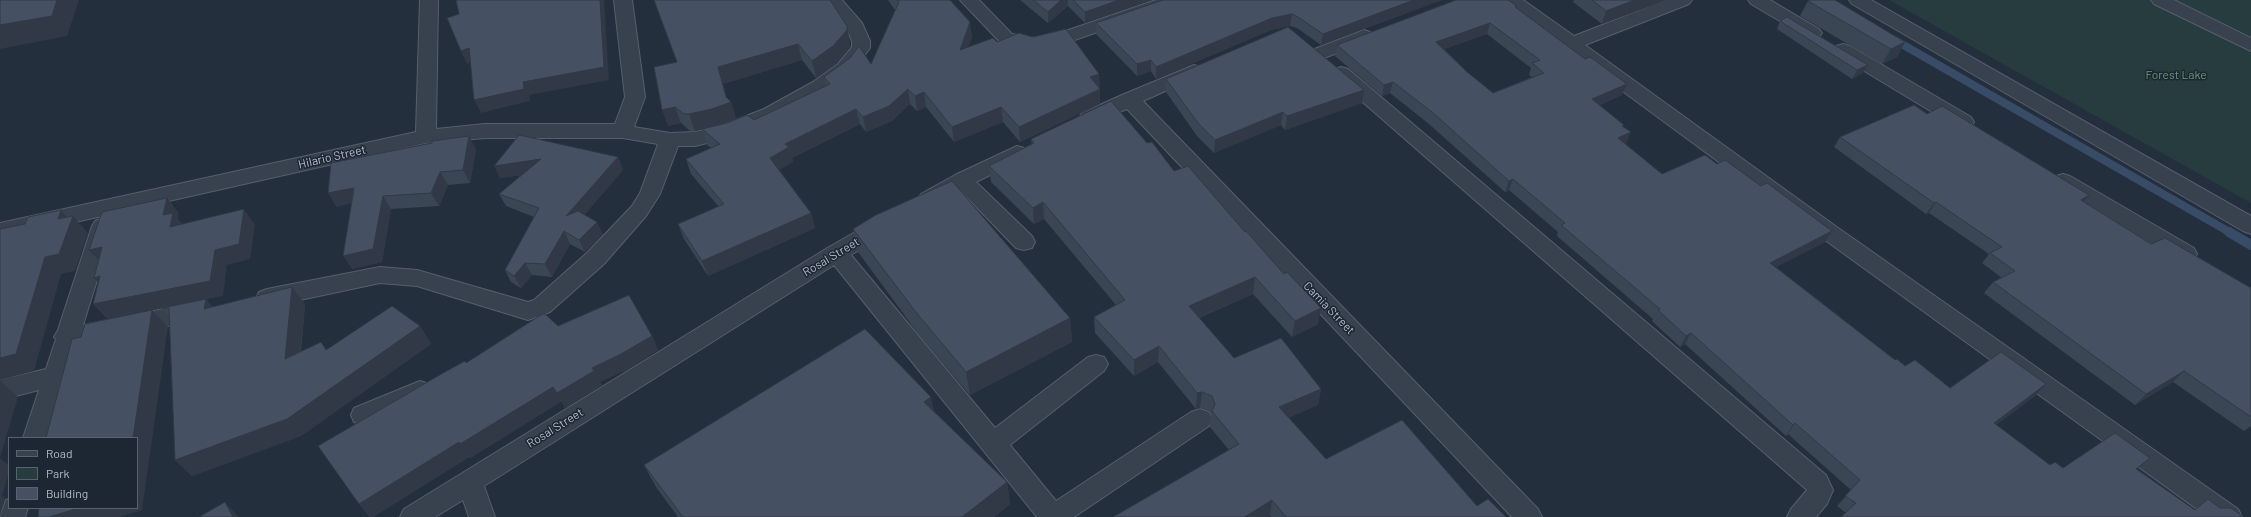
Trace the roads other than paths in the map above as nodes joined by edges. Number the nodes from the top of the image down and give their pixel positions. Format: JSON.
{"nodes":[{"id":1,"x":429,"y":0,"type":"edge"},
{"id":2,"x":623,"y":0,"type":"edge"},
{"id":3,"x":832,"y":0,"type":"edge"},
{"id":4,"x":969,"y":0,"type":"edge"},
{"id":5,"x":1173,"y":0,"type":"edge"},
{"id":6,"x":1512,"y":0,"type":"edge"},
{"id":7,"x":1683,"y":0,"type":"edge"},
{"id":8,"x":1757,"y":0,"type":"edge"},
{"id":9,"x":1858,"y":0,"type":"edge"},
{"id":10,"x":2160,"y":0,"type":"edge"},
{"id":11,"x":1383,"y":29,"type":"edge"},
{"id":12,"x":1571,"y":44,"type":"junction"},
{"id":13,"x":2251,"y":45,"type":"edge"},
{"id":14,"x":1214,"y":62,"type":"edge"},
{"id":15,"x":1129,"y":99,"type":"junction"},
{"id":16,"x":1074,"y":126,"type":"edge"},
{"id":17,"x":623,"y":131,"type":"junction"},
{"id":18,"x":1981,"y":132,"type":"edge"},
{"id":19,"x":426,"y":136,"type":"junction"},
{"id":20,"x":670,"y":140,"type":"junction"},
{"id":21,"x":1032,"y":146,"type":"edge"},
{"id":22,"x":2048,"y":172,"type":"edge"},
{"id":23,"x":962,"y":180,"type":"junction"},
{"id":24,"x":108,"y":208,"type":"junction"},
{"id":25,"x":2251,"y":226,"type":"edge"},
{"id":26,"x":0,"y":231,"type":"edge"},
{"id":27,"x":1024,"y":242,"type":"dead end"},
{"id":28,"x":837,"y":253,"type":"junction"},
{"id":29,"x":2204,"y":265,"type":"edge"},
{"id":30,"x":246,"y":302,"type":"edge"},
{"id":31,"x":214,"y":308,"type":"edge"},
{"id":32,"x":535,"y":310,"type":"junction"},
{"id":33,"x":518,"y":331,"type":"edge"},
{"id":34,"x":66,"y":337,"type":"junction"},
{"id":35,"x":1096,"y":364,"type":"dead end"},
{"id":36,"x":54,"y":377,"type":"junction"},
{"id":37,"x":441,"y":382,"type":"edge"},
{"id":38,"x":0,"y":390,"type":"edge"},
{"id":39,"x":363,"y":415,"type":"dead end"},
{"id":40,"x":1200,"y":419,"type":"dead end"},
{"id":41,"x":36,"y":437,"type":"edge"},
{"id":42,"x":993,"y":444,"type":"junction"},
{"id":43,"x":469,"y":482,"type":"junction"},
{"id":44,"x":413,"y":517,"type":"edge"},
{"id":45,"x":482,"y":517,"type":"edge"},
{"id":46,"x":1053,"y":517,"type":"edge"},
{"id":47,"x":1529,"y":517,"type":"edge"},
{"id":48,"x":1800,"y":517,"type":"edge"},
{"id":49,"x":2229,"y":517,"type":"edge"}],
"edges":[{"from":1,"to":19,"type":"street"},
{"from":2,"to":17,"type":"street"},
{"from":3,"to":20,"type":"street","name":"Hilario Street"},
{"from":4,"to":5,"type":"street"},
{"from":6,"to":12,"type":"street"},
{"from":7,"to":12,"type":"street"},
{"from":8,"to":18,"type":"street"},
{"from":9,"to":25,"type":"street"},
{"from":10,"to":13,"type":"street"},
{"from":11,"to":48,"type":"street"},
{"from":12,"to":49,"type":"street"},
{"from":14,"to":15,"type":"street"},
{"from":15,"to":16,"type":"street"},
{"from":15,"to":47,"type":"street","name":"Camia Street"},
{"from":17,"to":19,"type":"street","name":"Hilario Street"},
{"from":17,"to":20,"type":"street","name":"Hilario Street"},
{"from":19,"to":24,"type":"street","name":"Hilario Street"},
{"from":20,"to":32,"type":"street"},
{"from":21,"to":23,"type":"street","name":"Rosal Street"},
{"from":22,"to":29,"type":"street"},
{"from":23,"to":27,"type":"street"},
{"from":23,"to":28,"type":"street","name":"Rosal Street"},
{"from":24,"to":26,"type":"street","name":"Hilario Street"},
{"from":24,"to":34,"type":"street"},
{"from":28,"to":42,"type":"street"},
{"from":28,"to":43,"type":"street","name":"Rosal Street"},
{"from":30,"to":32,"type":"street"},
{"from":31,"to":34,"type":"street"},
{"from":32,"to":33,"type":"street"},
{"from":34,"to":36,"type":"street"},
{"from":35,"to":42,"type":"street"},
{"from":36,"to":38,"type":"street"},
{"from":36,"to":41,"type":"street"},
{"from":37,"to":39,"type":"street"},
{"from":40,"to":46,"type":"street"},
{"from":42,"to":46,"type":"street"},
{"from":43,"to":44,"type":"street","name":"Rosal Street"},
{"from":43,"to":45,"type":"street"}]}
